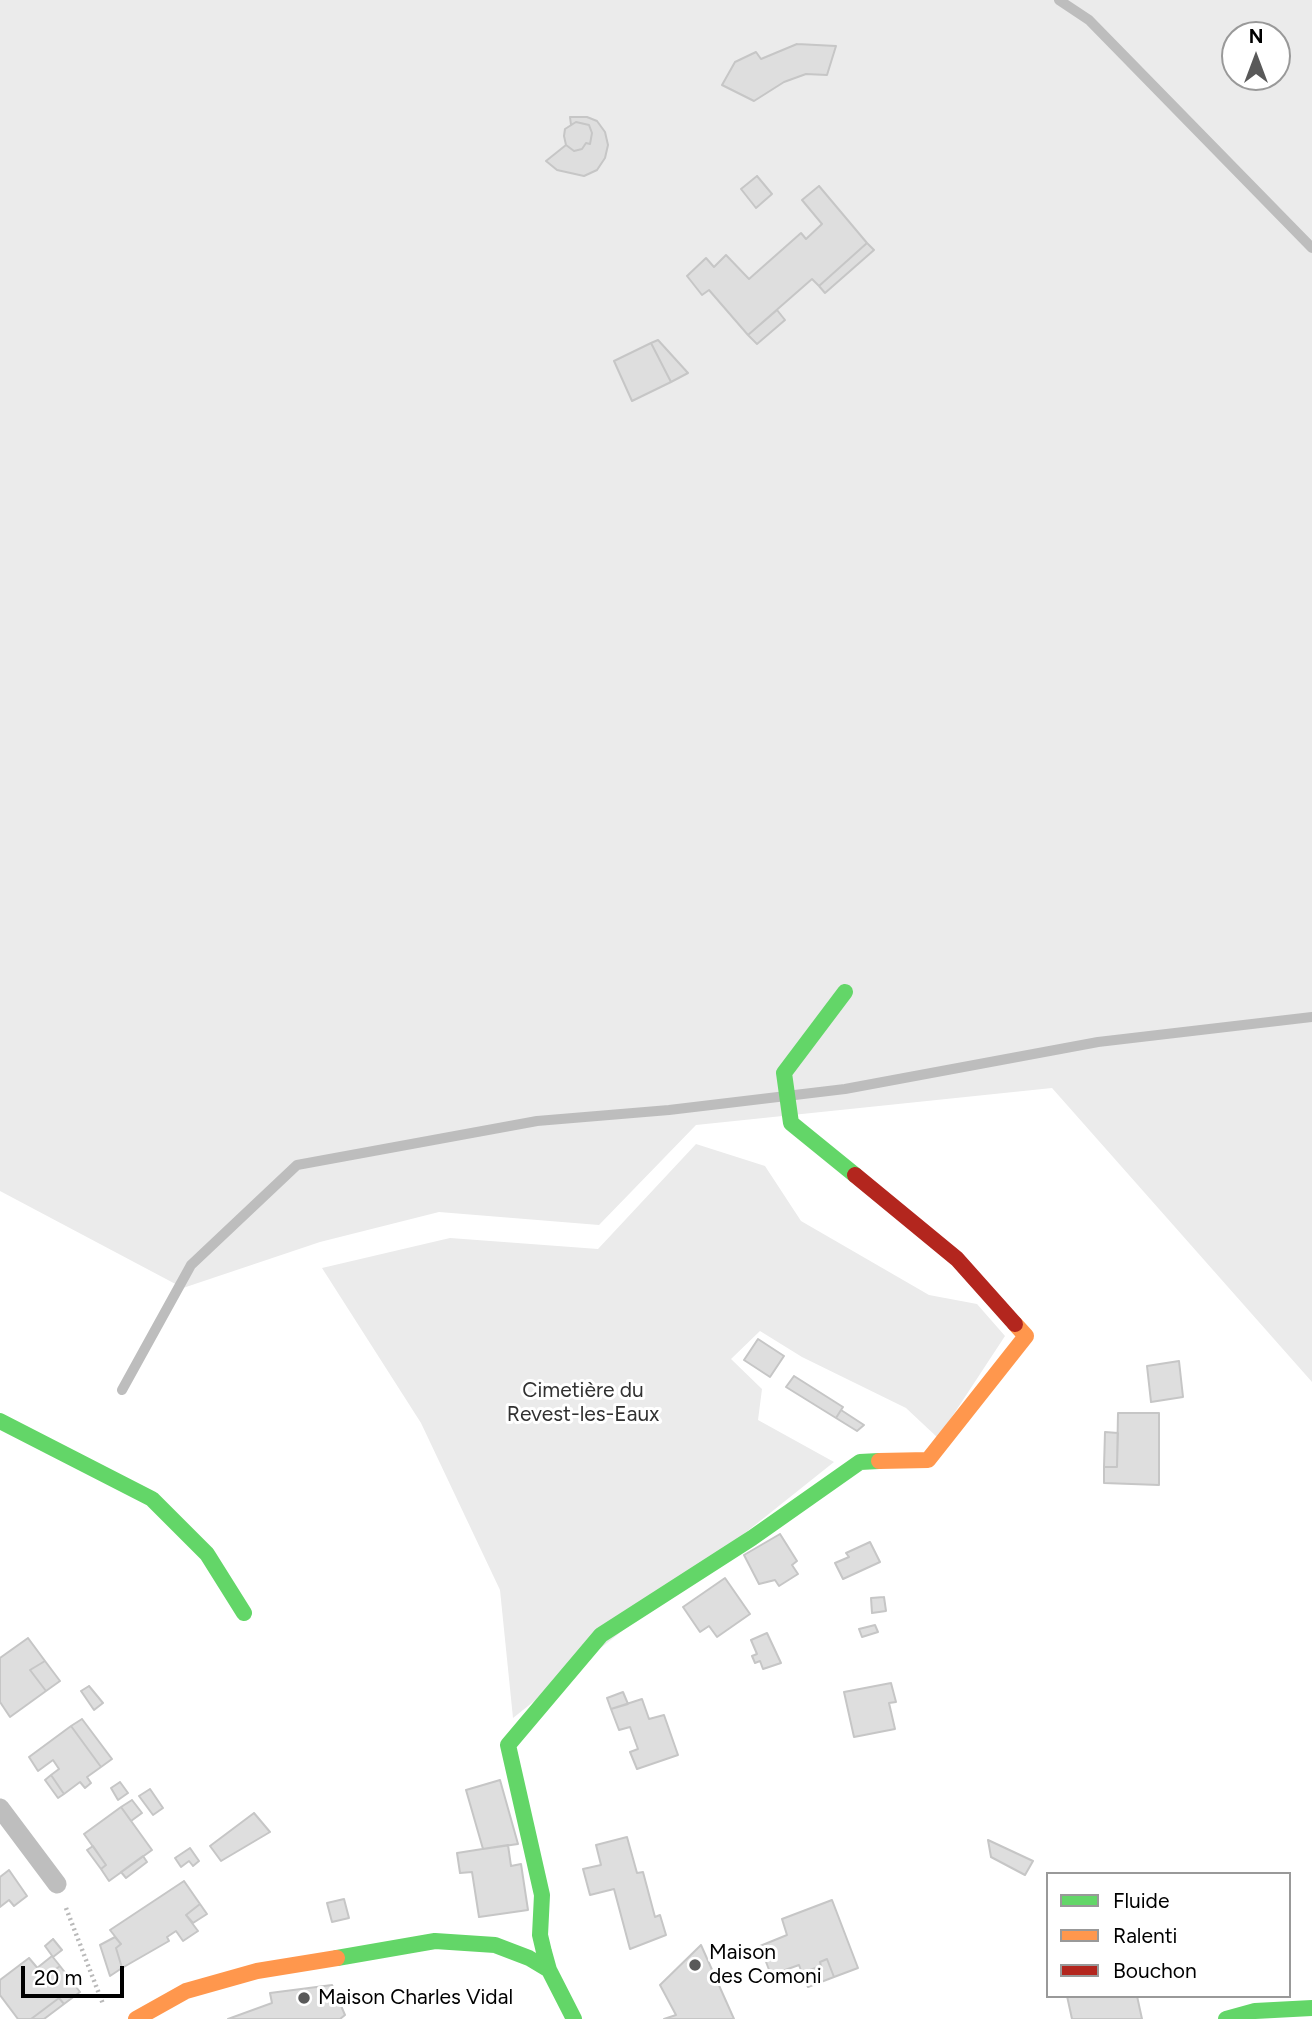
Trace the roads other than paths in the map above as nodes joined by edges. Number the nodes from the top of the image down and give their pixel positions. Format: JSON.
{"nodes":[{"id":1,"x":845,"y":992,"type":"dead end"},
{"id":2,"x":0,"y":1421,"type":"edge"},
{"id":3,"x":244,"y":1613,"type":"dead end"},
{"id":4,"x":0,"y":1808,"type":"edge"},
{"id":5,"x":57,"y":1884,"type":"road end"},
{"id":6,"x":549,"y":1970,"type":"junction"},
{"id":7,"x":1312,"y":2008,"type":"edge"},
{"id":8,"x":136,"y":2019,"type":"edge"},
{"id":9,"x":574,"y":2019,"type":"edge"},
{"id":10,"x":1226,"y":2019,"type":"edge"}],
"edges":[{"from":1,"to":6,"type":"street"},
{"from":2,"to":3,"type":"street"},
{"from":4,"to":5,"type":"lane"},
{"from":6,"to":8,"type":"street"},
{"from":6,"to":9,"type":"street"},
{"from":7,"to":10,"type":"street"}]}
